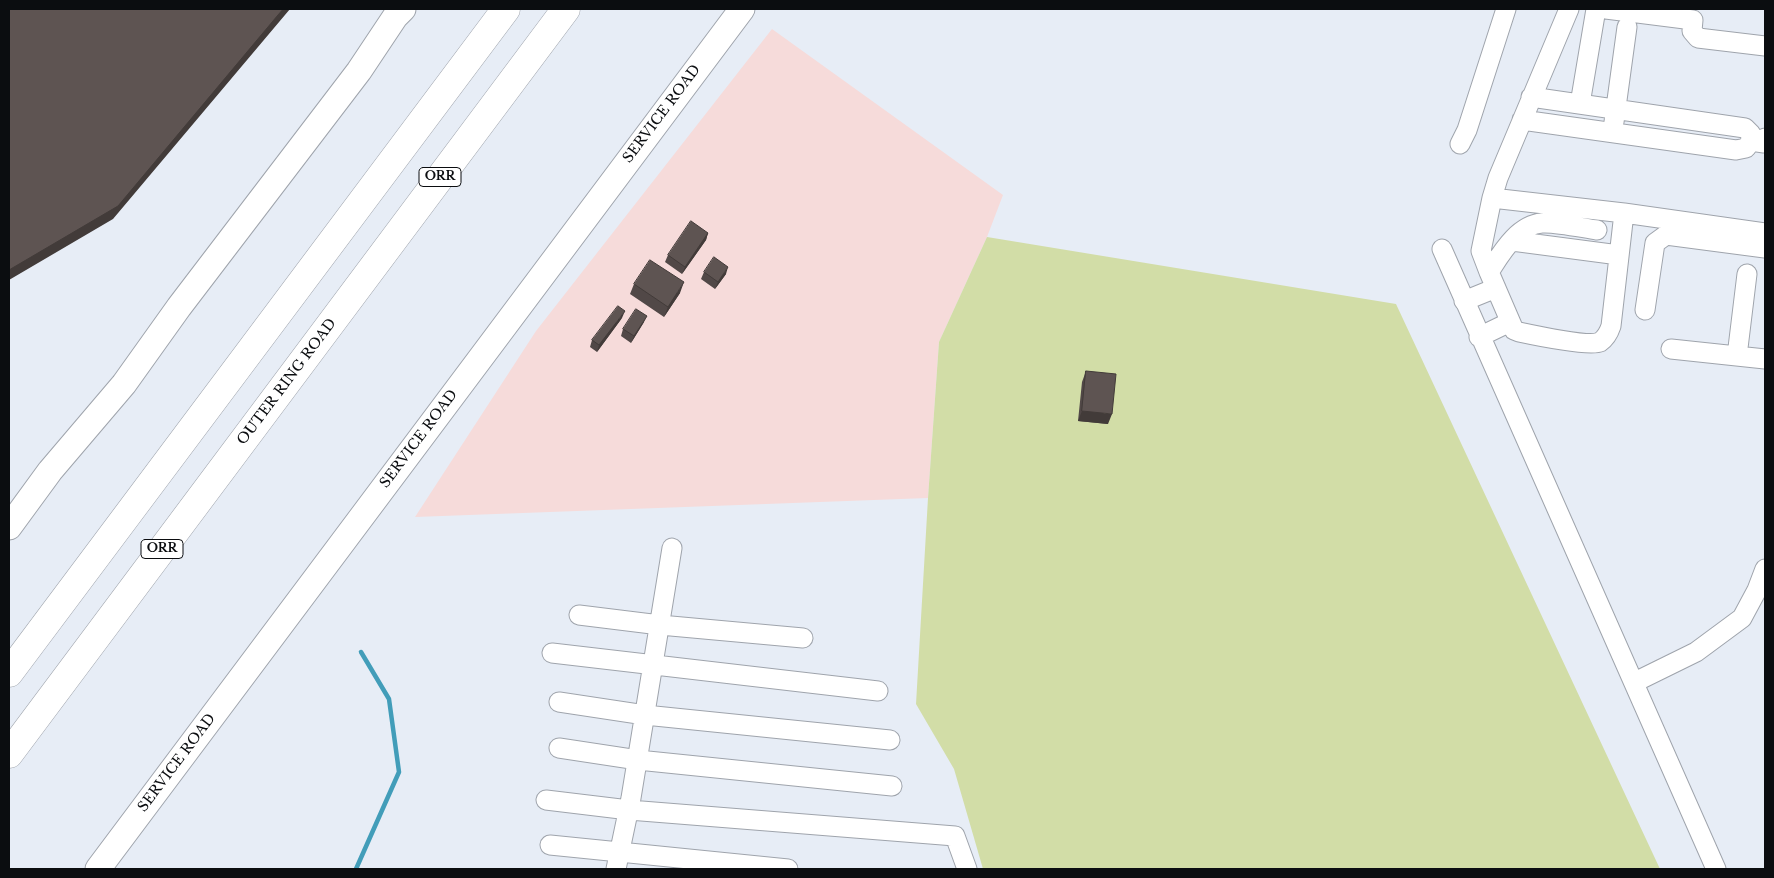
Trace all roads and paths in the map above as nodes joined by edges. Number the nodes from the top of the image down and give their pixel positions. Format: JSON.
{"nodes":[{"id":1,"x":506,"y":9,"type":"edge"},
{"id":2,"x":566,"y":9,"type":"edge"},
{"id":3,"x":742,"y":9,"type":"edge"},
{"id":4,"x":1506,"y":9,"type":"edge"},
{"id":5,"x":1569,"y":9,"type":"edge"},
{"id":6,"x":1596,"y":9,"type":"edge"},
{"id":7,"x":1606,"y":9,"type":"edge"},
{"id":8,"x":394,"y":11,"type":"edge"},
{"id":9,"x":1694,"y":14,"type":"edge"},
{"id":10,"x":1627,"y":27,"type":"dead end"},
{"id":11,"x":1765,"y":46,"type":"edge"},
{"id":12,"x":1530,"y":98,"type":"junction"},
{"id":13,"x":1580,"y":104,"type":"junction"},
{"id":14,"x":1616,"y":110,"type":"junction"},
{"id":15,"x":1522,"y":120,"type":"junction"},
{"id":16,"x":1613,"y":133,"type":"junction"},
{"id":17,"x":1761,"y":141,"type":"edge"},
{"id":18,"x":1460,"y":144,"type":"dead end"},
{"id":19,"x":1492,"y":198,"type":"junction"},
{"id":20,"x":1624,"y":213,"type":"junction"},
{"id":21,"x":1598,"y":230,"type":"dead end"},
{"id":22,"x":1765,"y":233,"type":"edge"},
{"id":23,"x":1512,"y":241,"type":"junction"},
{"id":24,"x":1765,"y":248,"type":"edge"},
{"id":25,"x":1442,"y":249,"type":"dead end"},
{"id":26,"x":1619,"y":255,"type":"junction"},
{"id":27,"x":1747,"y":274,"type":"dead end"},
{"id":28,"x":1492,"y":280,"type":"junction"},
{"id":29,"x":1464,"y":301,"type":"junction"},
{"id":30,"x":1645,"y":310,"type":"dead end"},
{"id":31,"x":1510,"y":322,"type":"junction"},
{"id":32,"x":1479,"y":337,"type":"junction"},
{"id":33,"x":1671,"y":349,"type":"dead end"},
{"id":34,"x":1737,"y":356,"type":"junction"},
{"id":35,"x":1765,"y":358,"type":"edge"},
{"id":36,"x":9,"y":527,"type":"edge"},
{"id":37,"x":672,"y":548,"type":"dead end"},
{"id":38,"x":1765,"y":569,"type":"edge"},
{"id":39,"x":579,"y":615,"type":"dead end"},
{"id":40,"x":660,"y":626,"type":"junction"},
{"id":41,"x":803,"y":638,"type":"dead end"},
{"id":42,"x":552,"y":653,"type":"dead end"},
{"id":43,"x":653,"y":664,"type":"junction"},
{"id":44,"x":9,"y":673,"type":"edge"},
{"id":45,"x":1635,"y":682,"type":"junction"},
{"id":46,"x":878,"y":691,"type":"dead end"},
{"id":47,"x":558,"y":702,"type":"dead end"},
{"id":48,"x":645,"y":714,"type":"junction"},
{"id":49,"x":890,"y":740,"type":"dead end"},
{"id":50,"x":559,"y":748,"type":"dead end"},
{"id":51,"x":9,"y":754,"type":"edge"},
{"id":52,"x":638,"y":760,"type":"junction"},
{"id":53,"x":892,"y":786,"type":"dead end"},
{"id":54,"x":546,"y":800,"type":"dead end"},
{"id":55,"x":629,"y":810,"type":"junction"},
{"id":56,"x":550,"y":845,"type":"dead end"},
{"id":57,"x":618,"y":861,"type":"edge"},
{"id":58,"x":98,"y":869,"type":"edge"},
{"id":59,"x":788,"y":869,"type":"edge"},
{"id":60,"x":967,"y":869,"type":"edge"},
{"id":61,"x":1716,"y":869,"type":"edge"}],
"edges":[{"from":1,"to":44,"type":"highway"},
{"from":2,"to":51,"type":"highway","name":"OUTER RING ROAD","number":"ORR"},
{"from":3,"to":58,"type":"main road","name":"SERVICE ROAD"},
{"from":4,"to":18,"type":"street"},
{"from":5,"to":12,"type":"street"},
{"from":6,"to":13,"type":"street"},
{"from":7,"to":9,"type":"street"},
{"from":8,"to":36,"type":"main road"},
{"from":9,"to":11,"type":"street"},
{"from":10,"to":14,"type":"street"},
{"from":12,"to":13,"type":"street"},
{"from":12,"to":15,"type":"street"},
{"from":13,"to":14,"type":"street"},
{"from":14,"to":16,"type":"street"},
{"from":14,"to":17,"type":"street"},
{"from":15,"to":16,"type":"street"},
{"from":15,"to":19,"type":"street"},
{"from":16,"to":17,"type":"street"},
{"from":19,"to":20,"type":"street"},
{"from":19,"to":28,"type":"street"},
{"from":20,"to":22,"type":"street"},
{"from":20,"to":26,"type":"street"},
{"from":21,"to":23,"type":"street"},
{"from":23,"to":26,"type":"street"},
{"from":23,"to":28,"type":"street"},
{"from":24,"to":30,"type":"street"},
{"from":25,"to":29,"type":"street"},
{"from":26,"to":31,"type":"street"},
{"from":27,"to":34,"type":"street"},
{"from":28,"to":29,"type":"street"},
{"from":28,"to":31,"type":"street"},
{"from":29,"to":32,"type":"street"},
{"from":31,"to":32,"type":"street"},
{"from":32,"to":45,"type":"street"},
{"from":33,"to":34,"type":"street"},
{"from":34,"to":35,"type":"street"},
{"from":37,"to":40,"type":"street"},
{"from":38,"to":45,"type":"street"},
{"from":39,"to":40,"type":"street"},
{"from":40,"to":41,"type":"street"},
{"from":40,"to":43,"type":"street"},
{"from":42,"to":43,"type":"street"},
{"from":43,"to":46,"type":"street"},
{"from":43,"to":48,"type":"street"},
{"from":45,"to":61,"type":"street"},
{"from":47,"to":48,"type":"street"},
{"from":48,"to":49,"type":"street"},
{"from":48,"to":52,"type":"street"},
{"from":50,"to":52,"type":"street"},
{"from":52,"to":53,"type":"street"},
{"from":52,"to":55,"type":"street"},
{"from":54,"to":55,"type":"street"},
{"from":55,"to":57,"type":"street"},
{"from":55,"to":60,"type":"street"},
{"from":56,"to":57,"type":"street"},
{"from":57,"to":59,"type":"street"}]}
